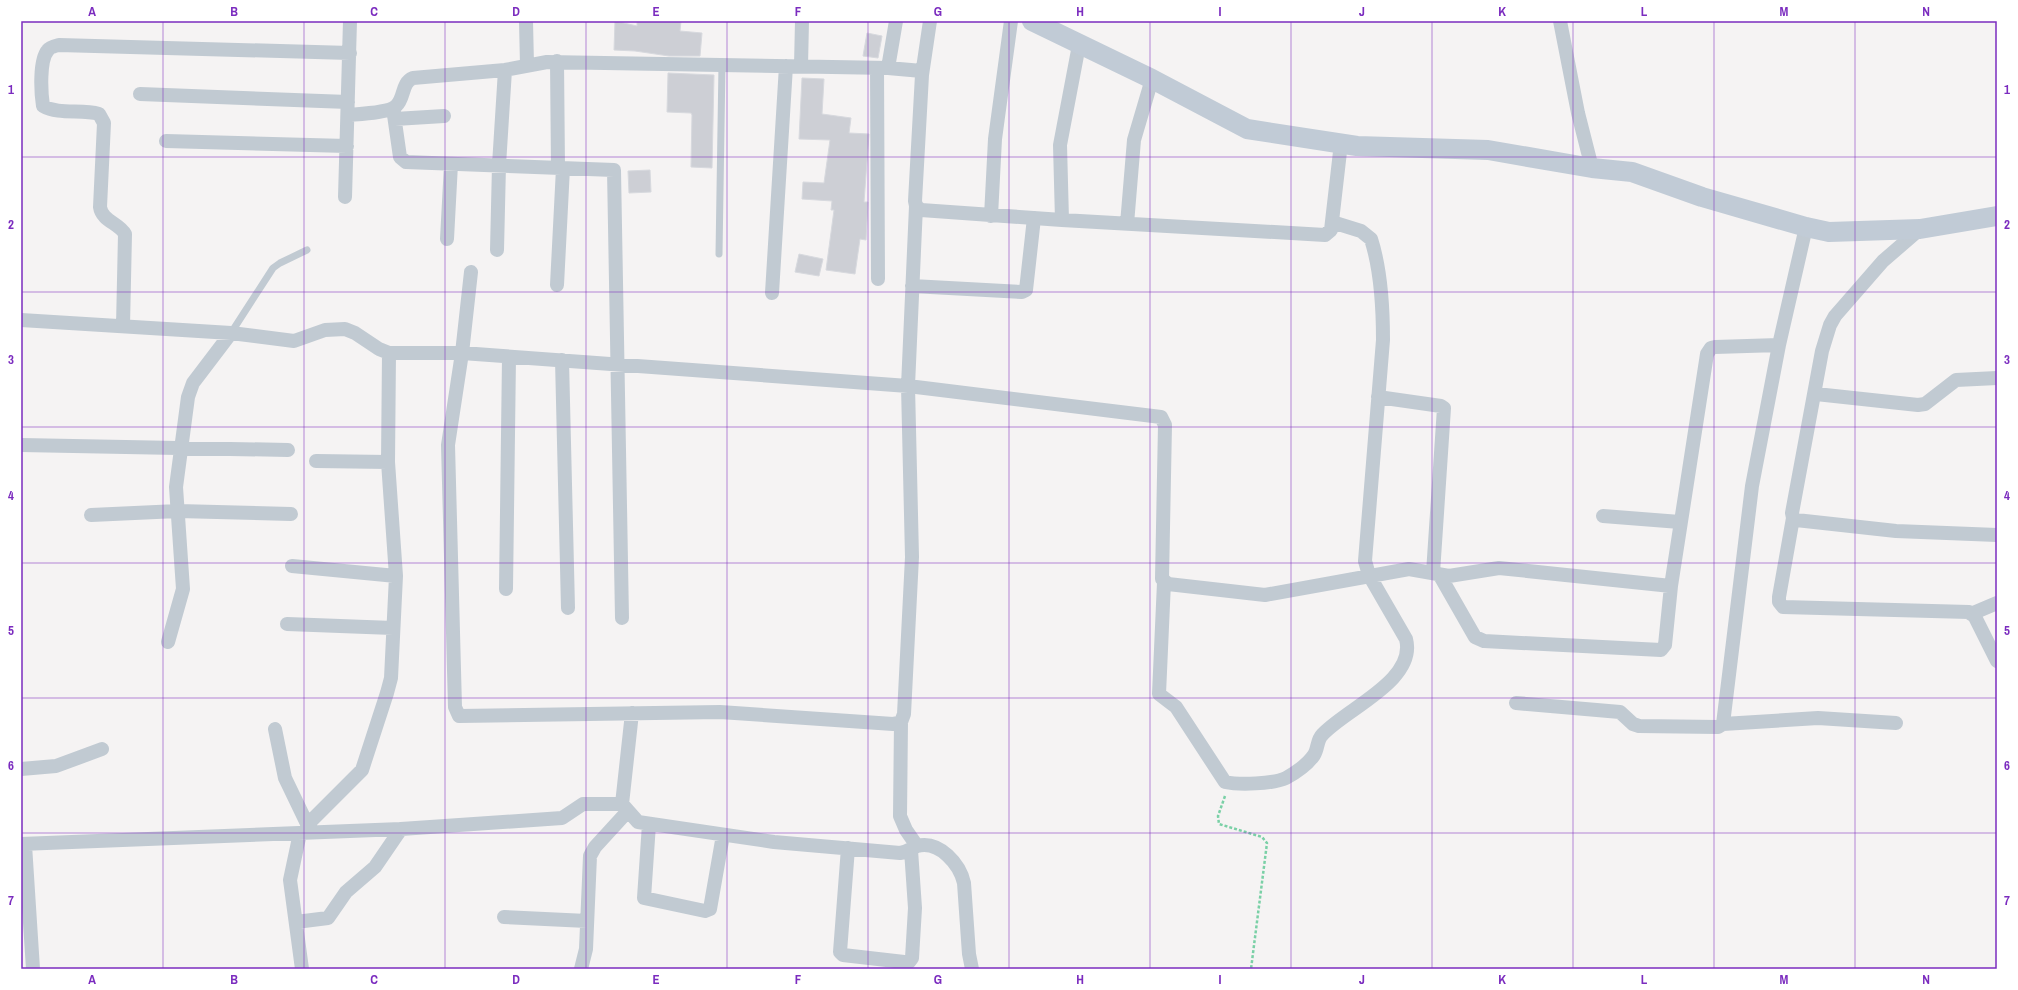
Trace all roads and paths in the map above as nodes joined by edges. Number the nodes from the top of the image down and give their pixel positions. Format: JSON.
{"nodes":[{"id":1,"x":350,"y":21,"type":"edge"},
{"id":2,"x":526,"y":21,"type":"edge"},
{"id":3,"x":802,"y":21,"type":"edge"},
{"id":4,"x":896,"y":21,"type":"edge"},
{"id":5,"x":930,"y":21,"type":"edge"},
{"id":6,"x":1011,"y":21,"type":"edge"},
{"id":7,"x":1032,"y":21,"type":"edge"},
{"id":8,"x":1560,"y":21,"type":"edge"},
{"id":9,"x":1079,"y":45,"type":"junction"},
{"id":10,"x":350,"y":53,"type":"junction"},
{"id":11,"x":557,"y":61,"type":"junction"},
{"id":12,"x":722,"y":64,"type":"junction"},
{"id":13,"x":527,"y":66,"type":"junction"},
{"id":14,"x":786,"y":66,"type":"junction"},
{"id":15,"x":802,"y":66,"type":"junction"},
{"id":16,"x":883,"y":68,"type":"junction"},
{"id":17,"x":504,"y":70,"type":"junction"},
{"id":18,"x":922,"y":71,"type":"junction"},
{"id":19,"x":1152,"y":79,"type":"junction"},
{"id":20,"x":140,"y":94,"type":"dead end"},
{"id":21,"x":348,"y":108,"type":"junction"},
{"id":22,"x":394,"y":114,"type":"junction"},
{"id":23,"x":444,"y":116,"type":"dead end"},
{"id":24,"x":166,"y":141,"type":"dead end"},
{"id":25,"x":1341,"y":143,"type":"junction"},
{"id":26,"x":347,"y":146,"type":"junction"},
{"id":27,"x":451,"y":164,"type":"junction"},
{"id":28,"x":499,"y":165,"type":"junction"},
{"id":29,"x":560,"y":168,"type":"junction"},
{"id":30,"x":1592,"y":168,"type":"junction"},
{"id":31,"x":345,"y":198,"type":"dead end"},
{"id":32,"x":916,"y":206,"type":"junction"},
{"id":33,"x":990,"y":216,"type":"junction"},
{"id":34,"x":1997,"y":216,"type":"edge"},
{"id":35,"x":1034,"y":218,"type":"junction"},
{"id":36,"x":1062,"y":220,"type":"junction"},
{"id":37,"x":1332,"y":222,"type":"junction"},
{"id":38,"x":1127,"y":224,"type":"junction"},
{"id":39,"x":1806,"y":227,"type":"junction"},
{"id":40,"x":1920,"y":229,"type":"junction"},
{"id":41,"x":447,"y":239,"type":"dead end"},
{"id":42,"x":307,"y":250,"type":"dead end"},
{"id":43,"x":497,"y":250,"type":"dead end"},
{"id":44,"x":719,"y":254,"type":"dead end"},
{"id":45,"x":471,"y":272,"type":"dead end"},
{"id":46,"x":878,"y":278,"type":"dead end"},
{"id":47,"x":556,"y":285,"type":"dead end"},
{"id":48,"x":912,"y":286,"type":"junction"},
{"id":49,"x":772,"y":293,"type":"dead end"},
{"id":50,"x":21,"y":320,"type":"edge"},
{"id":51,"x":123,"y":326,"type":"junction"},
{"id":52,"x":231,"y":333,"type":"junction"},
{"id":53,"x":1779,"y":345,"type":"junction"},
{"id":54,"x":389,"y":353,"type":"junction"},
{"id":55,"x":462,"y":353,"type":"junction"},
{"id":56,"x":509,"y":357,"type":"junction"},
{"id":57,"x":562,"y":360,"type":"junction"},
{"id":58,"x":617,"y":363,"type":"junction"},
{"id":59,"x":1997,"y":378,"type":"edge"},
{"id":60,"x":908,"y":386,"type":"junction"},
{"id":61,"x":1816,"y":394,"type":"junction"},
{"id":62,"x":1378,"y":396,"type":"junction"},
{"id":63,"x":21,"y":445,"type":"edge"},
{"id":64,"x":181,"y":448,"type":"junction"},
{"id":65,"x":288,"y":450,"type":"dead end"},
{"id":66,"x":316,"y":461,"type":"dead end"},
{"id":67,"x":388,"y":462,"type":"junction"},
{"id":68,"x":178,"y":511,"type":"junction"},
{"id":69,"x":291,"y":514,"type":"dead end"},
{"id":70,"x":91,"y":515,"type":"dead end"},
{"id":71,"x":1603,"y":516,"type":"dead end"},
{"id":72,"x":1793,"y":518,"type":"junction"},
{"id":73,"x":1680,"y":522,"type":"junction"},
{"id":74,"x":1997,"y":536,"type":"edge"},
{"id":75,"x":292,"y":566,"type":"dead end"},
{"id":76,"x":1436,"y":574,"type":"junction"},
{"id":77,"x":1369,"y":575,"type":"junction"},
{"id":78,"x":396,"y":576,"type":"junction"},
{"id":79,"x":1164,"y":582,"type":"junction"},
{"id":80,"x":1671,"y":586,"type":"junction"},
{"id":81,"x":506,"y":589,"type":"dead end"},
{"id":82,"x":1997,"y":603,"type":"edge"},
{"id":83,"x":568,"y":608,"type":"dead end"},
{"id":84,"x":1971,"y":614,"type":"junction"},
{"id":85,"x":622,"y":618,"type":"dead end"},
{"id":86,"x":287,"y":624,"type":"dead end"},
{"id":87,"x":393,"y":628,"type":"junction"},
{"id":88,"x":168,"y":642,"type":"dead end"},
{"id":89,"x":1997,"y":661,"type":"edge"},
{"id":90,"x":1516,"y":703,"type":"dead end"},
{"id":91,"x":632,"y":713,"type":"junction"},
{"id":92,"x":901,"y":722,"type":"junction"},
{"id":93,"x":1896,"y":722,"type":"dead end"},
{"id":94,"x":1723,"y":724,"type":"junction"},
{"id":95,"x":275,"y":729,"type":"dead end"},
{"id":96,"x":102,"y":749,"type":"dead end"},
{"id":97,"x":21,"y":769,"type":"edge"},
{"id":98,"x":1229,"y":782,"type":"junction"},
{"id":99,"x":625,"y":808,"type":"junction"},
{"id":100,"x":649,"y":824,"type":"junction"},
{"id":101,"x":401,"y":829,"type":"junction"},
{"id":102,"x":306,"y":830,"type":"junction"},
{"id":103,"x":723,"y":835,"type":"junction"},
{"id":104,"x":23,"y":844,"type":"edge"},
{"id":105,"x":848,"y":848,"type":"junction"},
{"id":106,"x":914,"y":848,"type":"junction"},
{"id":107,"x":504,"y":917,"type":"dead end"},
{"id":108,"x":587,"y":921,"type":"junction"},
{"id":109,"x":296,"y":922,"type":"junction"},
{"id":110,"x":33,"y":969,"type":"edge"},
{"id":111,"x":302,"y":969,"type":"edge"},
{"id":112,"x":581,"y":969,"type":"edge"},
{"id":113,"x":972,"y":969,"type":"edge"},
{"id":114,"x":1251,"y":969,"type":"edge"}],
"edges":[{"from":1,"to":10,"type":"street"},
{"from":2,"to":13,"type":"street"},
{"from":3,"to":15,"type":"street"},
{"from":4,"to":16,"type":"street"},
{"from":5,"to":18,"type":"street"},
{"from":6,"to":33,"type":"street"},
{"from":7,"to":9,"type":"street"},
{"from":8,"to":30,"type":"street"},
{"from":9,"to":19,"type":"street"},
{"from":9,"to":36,"type":"street"},
{"from":10,"to":21,"type":"street"},
{"from":10,"to":51,"type":"street"},
{"from":11,"to":12,"type":"street"},
{"from":11,"to":13,"type":"street"},
{"from":11,"to":29,"type":"street"},
{"from":12,"to":14,"type":"street"},
{"from":12,"to":44,"type":"lane"},
{"from":13,"to":17,"type":"street"},
{"from":14,"to":15,"type":"street"},
{"from":14,"to":49,"type":"street"},
{"from":15,"to":16,"type":"street"},
{"from":16,"to":18,"type":"street"},
{"from":16,"to":46,"type":"street"},
{"from":17,"to":22,"type":"street"},
{"from":17,"to":28,"type":"street"},
{"from":18,"to":32,"type":"street"},
{"from":19,"to":25,"type":"street"},
{"from":19,"to":38,"type":"street"},
{"from":20,"to":21,"type":"street"},
{"from":21,"to":22,"type":"street"},
{"from":21,"to":26,"type":"street"},
{"from":22,"to":23,"type":"street"},
{"from":22,"to":27,"type":"street"},
{"from":24,"to":26,"type":"street"},
{"from":25,"to":30,"type":"street"},
{"from":25,"to":37,"type":"street"},
{"from":26,"to":31,"type":"street"},
{"from":27,"to":28,"type":"street"},
{"from":27,"to":41,"type":"street"},
{"from":28,"to":29,"type":"street"},
{"from":28,"to":43,"type":"street"},
{"from":29,"to":47,"type":"street"},
{"from":29,"to":58,"type":"street"},
{"from":30,"to":39,"type":"street"},
{"from":32,"to":33,"type":"street"},
{"from":32,"to":48,"type":"street"},
{"from":33,"to":35,"type":"street"},
{"from":34,"to":40,"type":"street"},
{"from":35,"to":36,"type":"street"},
{"from":35,"to":48,"type":"street"},
{"from":36,"to":38,"type":"street"},
{"from":37,"to":38,"type":"street"},
{"from":37,"to":62,"type":"street"},
{"from":39,"to":40,"type":"street"},
{"from":39,"to":53,"type":"street"},
{"from":40,"to":61,"type":"street"},
{"from":42,"to":52,"type":"lane"},
{"from":45,"to":55,"type":"street"},
{"from":48,"to":60,"type":"street"},
{"from":50,"to":51,"type":"street"},
{"from":51,"to":52,"type":"street"},
{"from":52,"to":54,"type":"street"},
{"from":52,"to":64,"type":"street"},
{"from":53,"to":73,"type":"street"},
{"from":53,"to":94,"type":"street"},
{"from":54,"to":55,"type":"street"},
{"from":54,"to":67,"type":"street"},
{"from":55,"to":56,"type":"street"},
{"from":55,"to":91,"type":"street"},
{"from":56,"to":57,"type":"street"},
{"from":56,"to":81,"type":"street"},
{"from":57,"to":58,"type":"street"},
{"from":57,"to":83,"type":"street"},
{"from":58,"to":60,"type":"street"},
{"from":58,"to":85,"type":"street"},
{"from":59,"to":61,"type":"street"},
{"from":60,"to":79,"type":"street"},
{"from":60,"to":92,"type":"street"},
{"from":61,"to":72,"type":"street"},
{"from":62,"to":76,"type":"street"},
{"from":62,"to":77,"type":"street"},
{"from":63,"to":64,"type":"street"},
{"from":64,"to":65,"type":"street"},
{"from":64,"to":68,"type":"street"},
{"from":66,"to":67,"type":"street"},
{"from":67,"to":78,"type":"street"},
{"from":68,"to":69,"type":"street"},
{"from":68,"to":70,"type":"street"},
{"from":68,"to":88,"type":"street"},
{"from":71,"to":73,"type":"street"},
{"from":72,"to":74,"type":"street"},
{"from":72,"to":84,"type":"street"},
{"from":73,"to":80,"type":"street"},
{"from":75,"to":78,"type":"street"},
{"from":76,"to":77,"type":"street"},
{"from":76,"to":80,"type":"street"},
{"from":76,"to":80,"type":"street"},
{"from":77,"to":79,"type":"street"},
{"from":77,"to":98,"type":"street"},
{"from":78,"to":87,"type":"street"},
{"from":79,"to":98,"type":"street"},
{"from":82,"to":84,"type":"street"},
{"from":84,"to":89,"type":"street"},
{"from":86,"to":87,"type":"street"},
{"from":87,"to":102,"type":"street"},
{"from":90,"to":94,"type":"street"},
{"from":91,"to":92,"type":"street"},
{"from":91,"to":99,"type":"street"},
{"from":92,"to":106,"type":"street"},
{"from":93,"to":94,"type":"street"},
{"from":95,"to":102,"type":"street"},
{"from":96,"to":97,"type":"street"},
{"from":98,"to":114,"type":"path"},
{"from":99,"to":100,"type":"street"},
{"from":99,"to":101,"type":"street"},
{"from":99,"to":108,"type":"street"},
{"from":100,"to":103,"type":"street"},
{"from":100,"to":103,"type":"street"},
{"from":101,"to":102,"type":"street"},
{"from":101,"to":109,"type":"street"},
{"from":102,"to":104,"type":"street"},
{"from":102,"to":109,"type":"street"},
{"from":103,"to":105,"type":"street"},
{"from":104,"to":110,"type":"street"},
{"from":105,"to":106,"type":"street"},
{"from":105,"to":106,"type":"street"},
{"from":106,"to":113,"type":"street"},
{"from":107,"to":108,"type":"street"},
{"from":108,"to":112,"type":"street"},
{"from":109,"to":111,"type":"street"}]}
